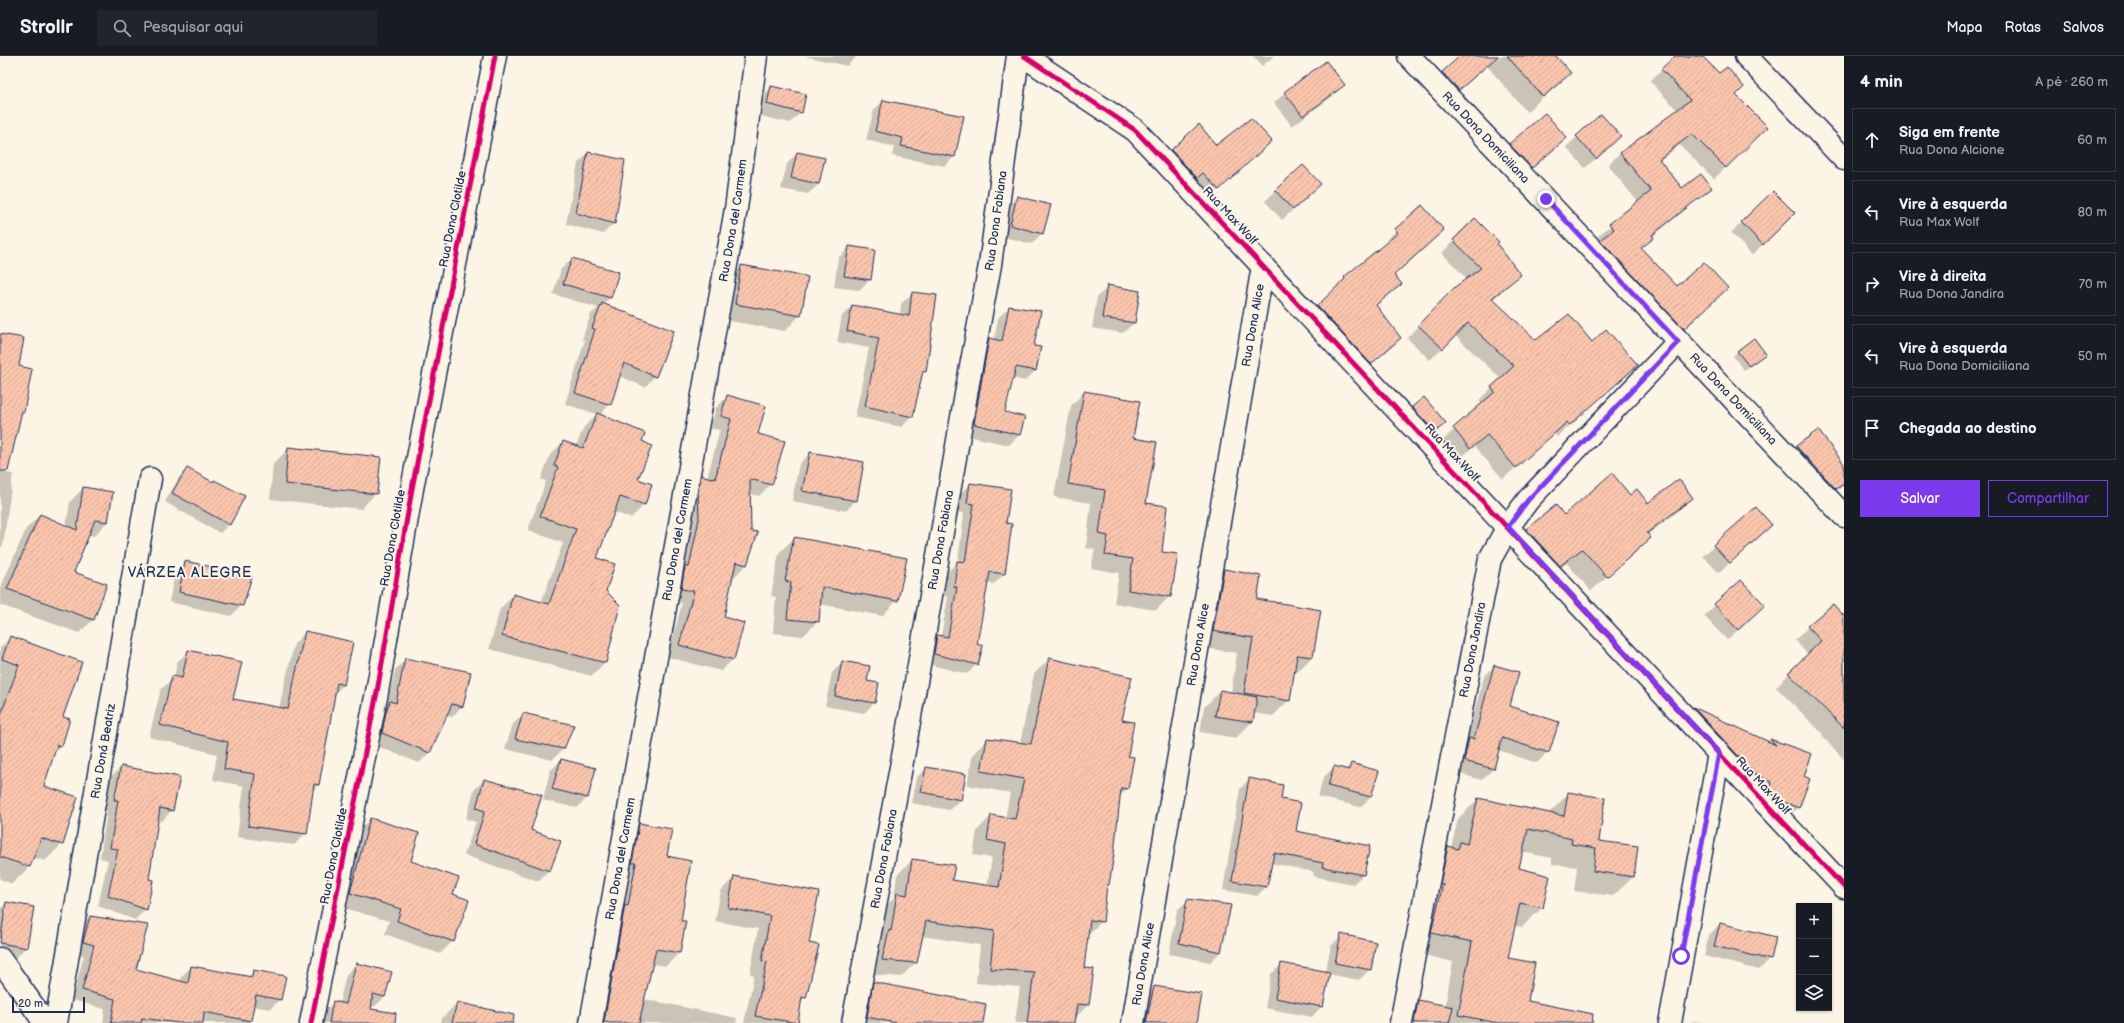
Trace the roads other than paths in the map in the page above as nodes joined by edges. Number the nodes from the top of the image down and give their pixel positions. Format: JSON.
{"nodes":[{"id":1,"x":495,"y":56,"type":"edge"},
{"id":2,"x":756,"y":56,"type":"edge"},
{"id":3,"x":1018,"y":56,"type":"edge"},
{"id":4,"x":1024,"y":56,"type":"edge"},
{"id":5,"x":1408,"y":56,"type":"edge"},
{"id":6,"x":1746,"y":56,"type":"edge"},
{"id":7,"x":1844,"y":159,"type":"edge"},
{"id":8,"x":1264,"y":266,"type":"junction"},
{"id":9,"x":1678,"y":342,"type":"junction"},
{"id":10,"x":150,"y":479,"type":"dead end"},
{"id":11,"x":1844,"y":516,"type":"edge"},
{"id":12,"x":1508,"y":527,"type":"junction"},
{"id":13,"x":1719,"y":753,"type":"junction"},
{"id":14,"x":1844,"y":887,"type":"edge"},
{"id":15,"x":0,"y":960,"type":"edge"},
{"id":16,"x":45,"y":1023,"type":"edge"},
{"id":17,"x":56,"y":1023,"type":"edge"},
{"id":18,"x":311,"y":1023,"type":"edge"},
{"id":19,"x":591,"y":1023,"type":"edge"},
{"id":20,"x":853,"y":1023,"type":"edge"},
{"id":21,"x":1133,"y":1023,"type":"edge"},
{"id":22,"x":1401,"y":1023,"type":"edge"},
{"id":23,"x":1670,"y":1023,"type":"edge"}],
"edges":[{"from":1,"to":18,"type":"street","name":"Rua Dona Clotilde"},
{"from":2,"to":19,"type":"street","name":"Rua Dona del Carmem"},
{"from":3,"to":20,"type":"street","name":"Rua Dona Fabiana"},
{"from":4,"to":8,"type":"street","name":"Rua Max Wolf"},
{"from":5,"to":9,"type":"street","name":"Rua Dona Domiciliana"},
{"from":6,"to":7,"type":"street"},
{"from":8,"to":12,"type":"street","name":"Rua Max Wolf"},
{"from":8,"to":21,"type":"street","name":"Rua Dona Alice"},
{"from":9,"to":11,"type":"street","name":"Rua Dona Domiciliana"},
{"from":9,"to":12,"type":"street","name":"Rua Dona Jandira"},
{"from":10,"to":17,"type":"street","name":"Rua Doná Beatriz"},
{"from":12,"to":13,"type":"street","name":"Rua Max Wolf"},
{"from":12,"to":22,"type":"street","name":"Rua Dona Jandira"},
{"from":13,"to":14,"type":"street","name":"Rua Max Wolf"},
{"from":13,"to":23,"type":"street"},
{"from":15,"to":16,"type":"street"}]}
